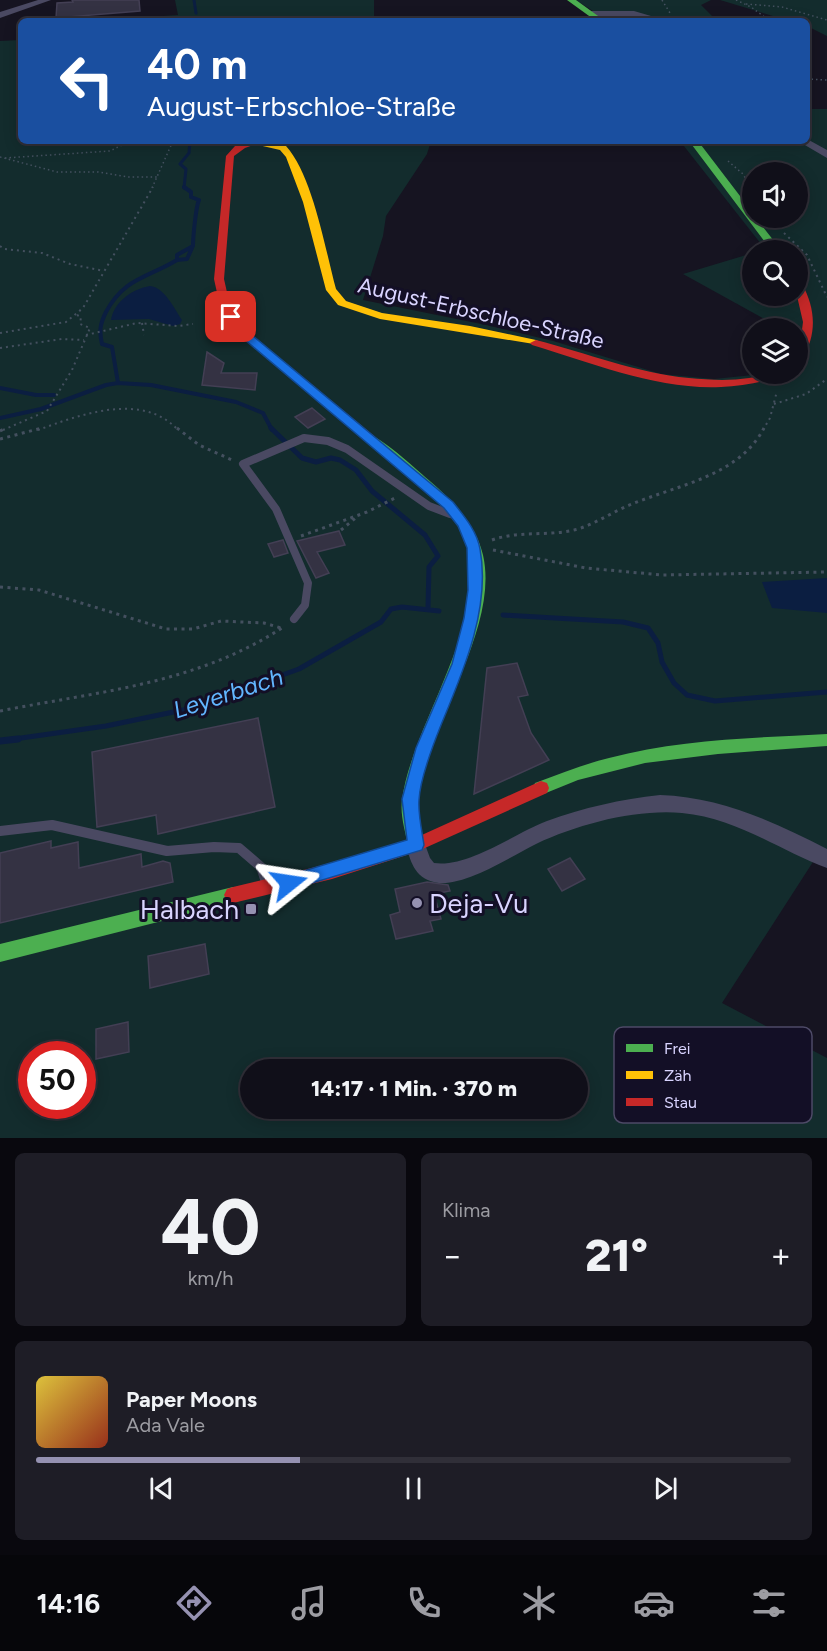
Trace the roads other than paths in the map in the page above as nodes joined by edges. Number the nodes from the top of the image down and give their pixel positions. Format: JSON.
{"nodes":[{"id":1,"x":47,"y":0,"type":"edge"},
{"id":2,"x":571,"y":0,"type":"edge"},
{"id":3,"x":0,"y":15,"type":"edge"},
{"id":4,"x":597,"y":17,"type":"edge"},
{"id":5,"x":651,"y":18,"type":"edge"},
{"id":6,"x":248,"y":144,"type":"edge"},
{"id":7,"x":269,"y":144,"type":"edge"},
{"id":8,"x":695,"y":144,"type":"edge"},
{"id":9,"x":809,"y":144,"type":"edge"},
{"id":10,"x":827,"y":154,"type":"edge"},
{"id":11,"x":768,"y":240,"type":"edge"},
{"id":12,"x":806,"y":306,"type":"edge"},
{"id":13,"x":808,"y":332,"type":"edge"},
{"id":14,"x":742,"y":382,"type":"edge"},
{"id":15,"x":459,"y":518,"type":"junction"},
{"id":16,"x":294,"y":619,"type":"road end"},
{"id":17,"x":827,"y":740,"type":"edge"},
{"id":18,"x":0,"y":831,"type":"edge"},
{"id":19,"x":416,"y":845,"type":"junction"},
{"id":20,"x":827,"y":859,"type":"edge"},
{"id":21,"x":268,"y":888,"type":"junction"},
{"id":22,"x":0,"y":953,"type":"edge"}],
"edges":[{"from":1,"to":3,"type":"street"},
{"from":2,"to":4,"type":"main road"},
{"from":4,"to":5,"type":"street"},
{"from":6,"to":15,"type":"main road","name":"August-Erbschloe-Straße"},
{"from":7,"to":14,"type":"main road","name":"August-Erbschloe-Straße"},
{"from":8,"to":11,"type":"main road"},
{"from":9,"to":10,"type":"street"},
{"from":12,"to":13,"type":"main road"},
{"from":15,"to":16,"type":"lane"},
{"from":15,"to":19,"type":"main road","name":"August-Erbschloe-Straße"},
{"from":17,"to":19,"type":"main road"},
{"from":18,"to":21,"type":"lane"},
{"from":19,"to":20,"type":"street"},
{"from":19,"to":21,"type":"main road"},
{"from":21,"to":22,"type":"main road"}]}
